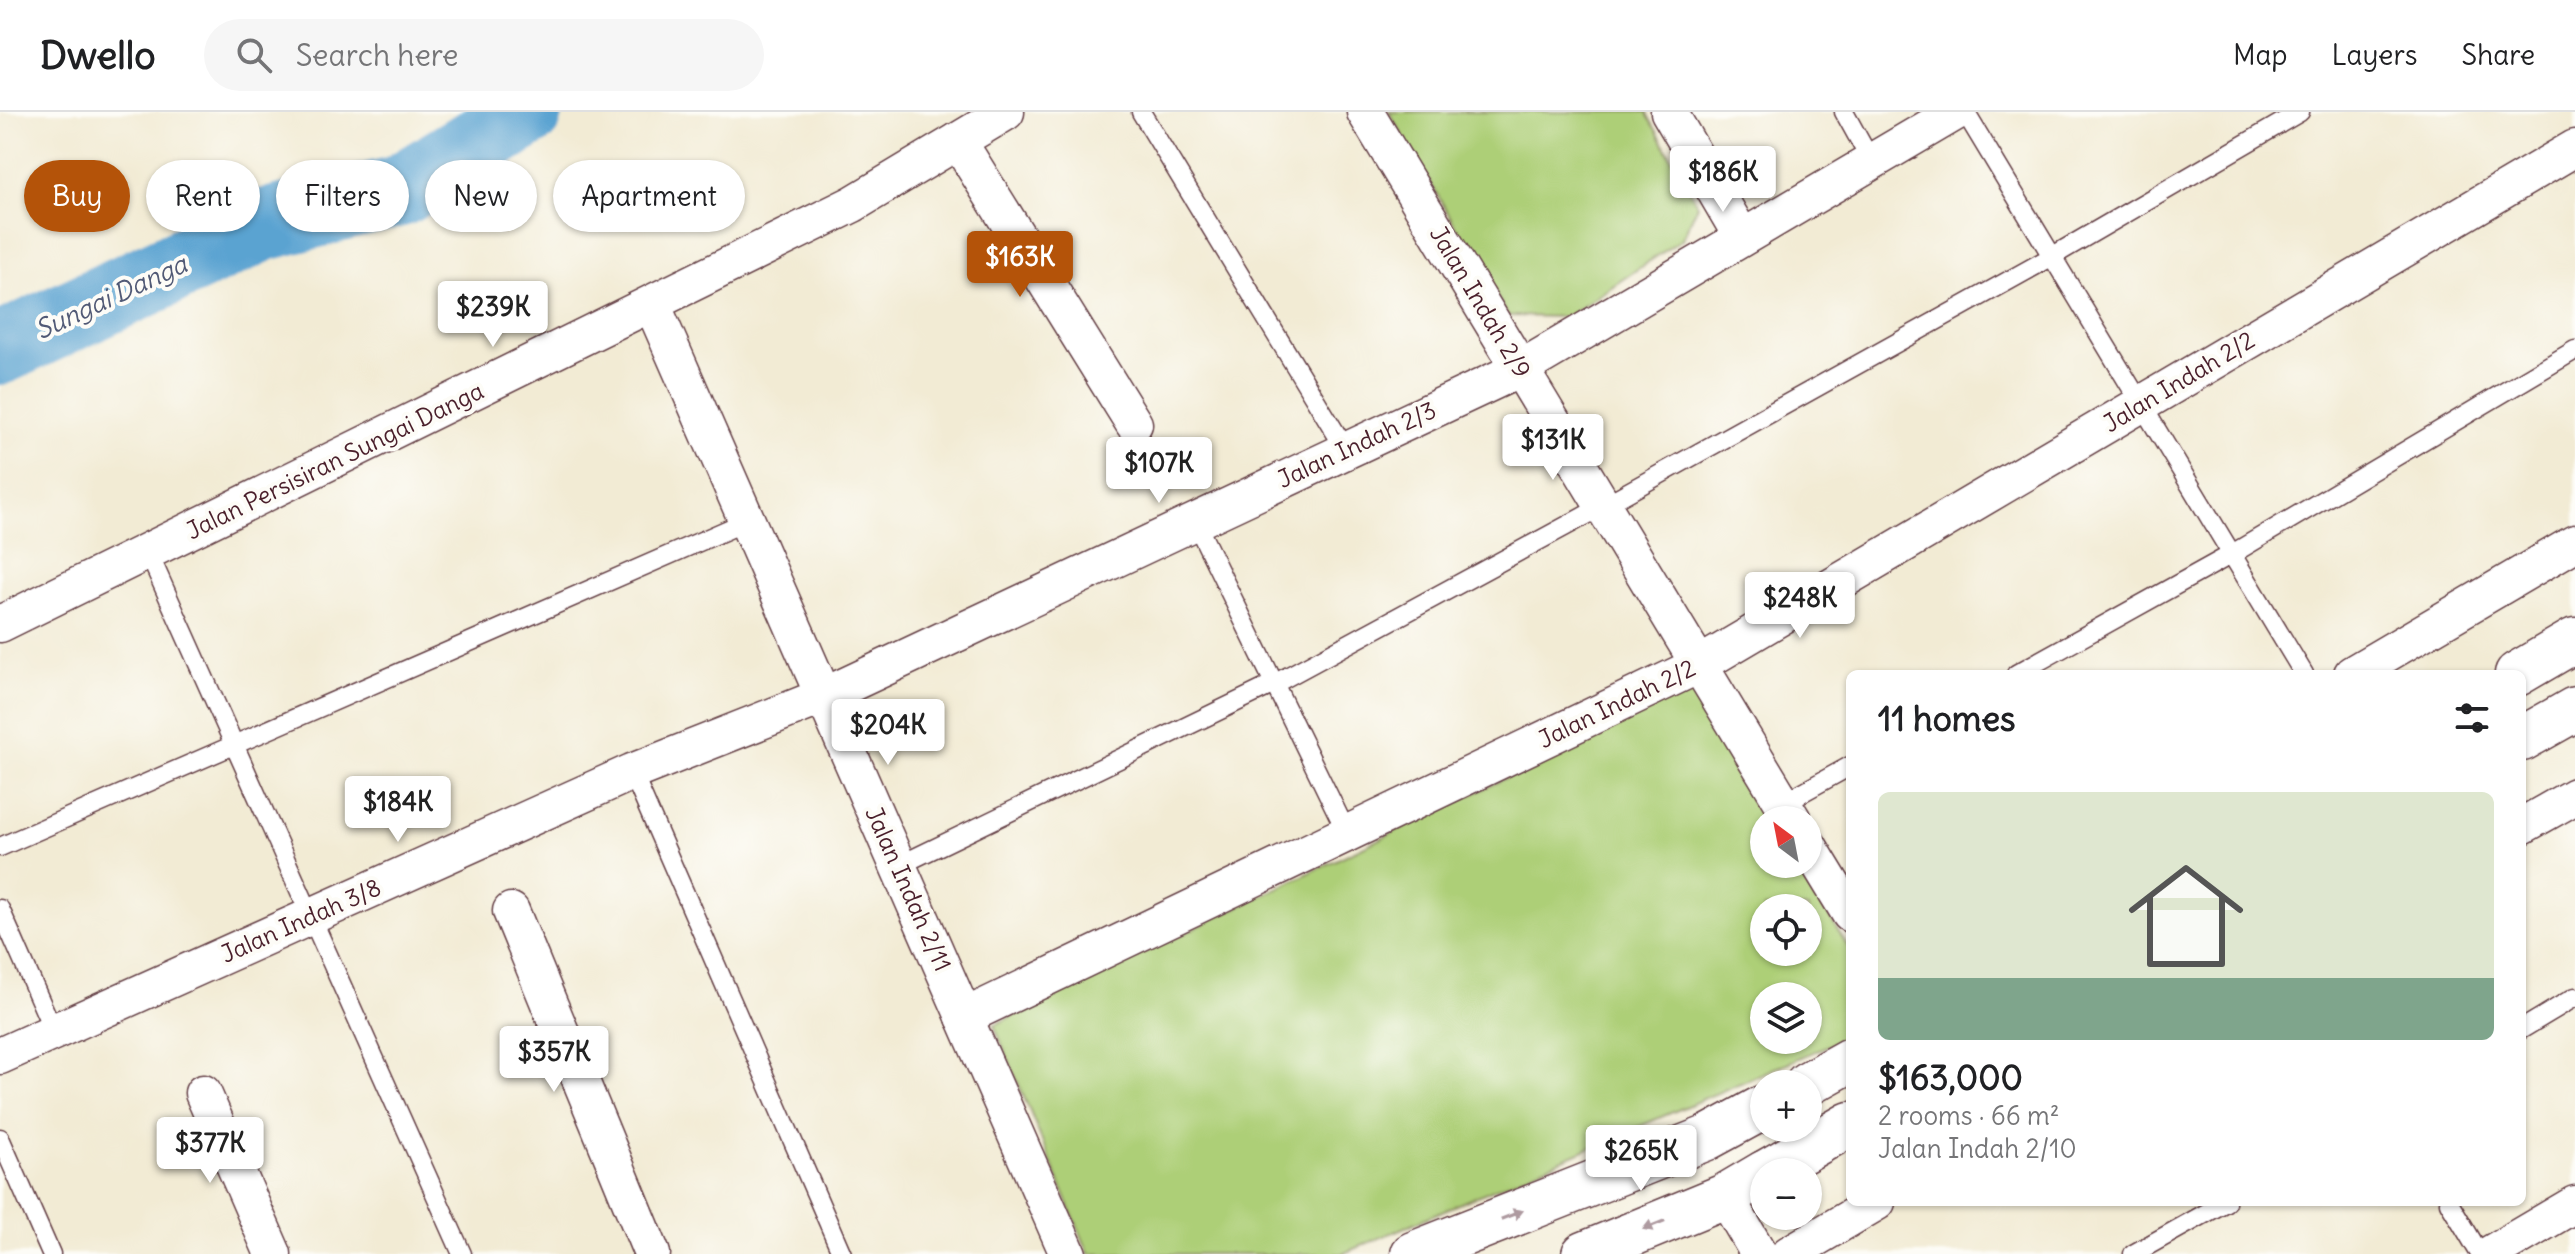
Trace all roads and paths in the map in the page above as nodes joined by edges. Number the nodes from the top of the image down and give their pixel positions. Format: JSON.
{"nodes":[{"id":1,"x":1006,"y":112,"type":"edge"},
{"id":2,"x":1141,"y":112,"type":"edge"},
{"id":3,"x":1365,"y":112,"type":"edge"},
{"id":4,"x":1669,"y":112,"type":"edge"},
{"id":5,"x":1844,"y":112,"type":"edge"},
{"id":6,"x":1956,"y":112,"type":"edge"},
{"id":7,"x":1965,"y":112,"type":"edge"},
{"id":8,"x":2300,"y":112,"type":"edge"},
{"id":9,"x":958,"y":141,"type":"junction"},
{"id":10,"x":2575,"y":148,"type":"edge"},
{"id":11,"x":1871,"y":161,"type":"junction"},
{"id":12,"x":1742,"y":237,"type":"junction"},
{"id":13,"x":2051,"y":257,"type":"junction"},
{"id":14,"x":652,"y":304,"type":"junction"},
{"id":15,"x":2575,"y":350,"type":"edge"},
{"id":16,"x":1520,"y":369,"type":"junction"},
{"id":17,"x":2141,"y":404,"type":"junction"},
{"id":18,"x":1134,"y":424,"type":"dead end"},
{"id":19,"x":1346,"y":450,"type":"junction"},
{"id":20,"x":1603,"y":506,"type":"junction"},
{"id":21,"x":747,"y":521,"type":"junction"},
{"id":22,"x":1195,"y":521,"type":"junction"},
{"id":23,"x":2575,"y":543,"type":"edge"},
{"id":24,"x":148,"y":552,"type":"junction"},
{"id":25,"x":2232,"y":554,"type":"junction"},
{"id":26,"x":0,"y":624,"type":"edge"},
{"id":27,"x":2575,"y":640,"type":"edge"},
{"id":28,"x":1699,"y":665,"type":"junction"},
{"id":29,"x":2023,"y":670,"type":"edge"},
{"id":30,"x":2302,"y":670,"type":"edge"},
{"id":31,"x":2359,"y":670,"type":"edge"},
{"id":32,"x":2524,"y":670,"type":"edge"},
{"id":33,"x":1274,"y":684,"type":"junction"},
{"id":34,"x":824,"y":696,"type":"junction"},
{"id":35,"x":2575,"y":709,"type":"edge"},
{"id":36,"x":2526,"y":737,"type":"edge"},
{"id":37,"x":235,"y":745,"type":"junction"},
{"id":38,"x":1846,"y":769,"type":"edge"},
{"id":39,"x":632,"y":772,"type":"junction"},
{"id":40,"x":2575,"y":796,"type":"edge"},
{"id":41,"x":1784,"y":806,"type":"edge"},
{"id":42,"x":1796,"y":806,"type":"edge"},
{"id":43,"x":2526,"y":824,"type":"edge"},
{"id":44,"x":1347,"y":833,"type":"junction"},
{"id":45,"x":0,"y":847,"type":"edge"},
{"id":46,"x":898,"y":866,"type":"junction"},
{"id":47,"x":1822,"y":868,"type":"edge"},
{"id":48,"x":1846,"y":907,"type":"edge"},
{"id":49,"x":0,"y":909,"type":"edge"},
{"id":50,"x":511,"y":911,"type":"dead end"},
{"id":51,"x":312,"y":915,"type":"junction"},
{"id":52,"x":2575,"y":997,"type":"edge"},
{"id":53,"x":964,"y":1017,"type":"junction"},
{"id":54,"x":2526,"y":1027,"type":"edge"},
{"id":55,"x":54,"y":1032,"type":"junction"},
{"id":56,"x":0,"y":1056,"type":"edge"},
{"id":57,"x":1846,"y":1062,"type":"edge"},
{"id":58,"x":1822,"y":1076,"type":"edge"},
{"id":59,"x":203,"y":1093,"type":"dead end"},
{"id":60,"x":1750,"y":1116,"type":"edge"},
{"id":61,"x":1846,"y":1126,"type":"edge"},
{"id":62,"x":1750,"y":1136,"type":"edge"},
{"id":63,"x":0,"y":1138,"type":"edge"},
{"id":64,"x":1791,"y":1158,"type":"edge"},
{"id":65,"x":1621,"y":1172,"type":"junction"},
{"id":66,"x":1750,"y":1182,"type":"edge"},
{"id":67,"x":1725,"y":1196,"type":"junction"},
{"id":68,"x":2575,"y":1204,"type":"edge"},
{"id":69,"x":1870,"y":1206,"type":"edge"},
{"id":70,"x":2219,"y":1206,"type":"edge"},
{"id":71,"x":2451,"y":1206,"type":"edge"},
{"id":72,"x":51,"y":1254,"type":"edge"},
{"id":73,"x":273,"y":1254,"type":"edge"},
{"id":74,"x":462,"y":1254,"type":"edge"},
{"id":75,"x":652,"y":1254,"type":"edge"},
{"id":76,"x":842,"y":1254,"type":"edge"},
{"id":77,"x":1068,"y":1254,"type":"edge"},
{"id":78,"x":1413,"y":1254,"type":"edge"},
{"id":79,"x":1584,"y":1254,"type":"edge"},
{"id":80,"x":1759,"y":1254,"type":"edge"},
{"id":81,"x":1789,"y":1254,"type":"edge"},
{"id":82,"x":2133,"y":1254,"type":"edge"},
{"id":83,"x":2480,"y":1254,"type":"edge"},
{"id":84,"x":2490,"y":1254,"type":"edge"}],
"edges":[{"from":1,"to":9,"type":"street","name":"Jalan Persisiran Sungai Danga"},
{"from":2,"to":19,"type":"lane"},
{"from":3,"to":16,"type":"street","name":"Jalan Indah 2/9"},
{"from":4,"to":12,"type":"street"},
{"from":5,"to":11,"type":"lane"},
{"from":6,"to":11,"type":"street","name":"Jalan Indah 2/3"},
{"from":7,"to":13,"type":"lane"},
{"from":8,"to":13,"type":"lane"},
{"from":9,"to":14,"type":"street","name":"Jalan Persisiran Sungai Danga"},
{"from":9,"to":18,"type":"street"},
{"from":10,"to":17,"type":"street","name":"Jalan Indah 2/2"},
{"from":11,"to":12,"type":"street","name":"Jalan Indah 2/3"},
{"from":12,"to":16,"type":"street","name":"Jalan Indah 2/3"},
{"from":13,"to":17,"type":"lane"},
{"from":13,"to":20,"type":"lane"},
{"from":14,"to":21,"type":"street","name":"Jalan Indah 2/11"},
{"from":14,"to":24,"type":"street","name":"Jalan Persisiran Sungai Danga"},
{"from":15,"to":25,"type":"lane"},
{"from":16,"to":19,"type":"street","name":"Jalan Indah 2/3"},
{"from":16,"to":20,"type":"street","name":"Jalan Indah 2/9"},
{"from":17,"to":25,"type":"lane"},
{"from":17,"to":28,"type":"street","name":"Jalan Indah 2/2"},
{"from":19,"to":22,"type":"street","name":"Jalan Indah 2/3"},
{"from":20,"to":28,"type":"street","name":"Jalan Indah 2/9"},
{"from":20,"to":33,"type":"lane"},
{"from":21,"to":34,"type":"street","name":"Jalan Indah 2/11"},
{"from":21,"to":37,"type":"lane"},
{"from":22,"to":33,"type":"lane"},
{"from":22,"to":34,"type":"street","name":"Jalan Indah 2/3"},
{"from":23,"to":31,"type":"street"},
{"from":24,"to":26,"type":"street","name":"Jalan Persisiran Sungai Danga"},
{"from":24,"to":37,"type":"lane"},
{"from":25,"to":29,"type":"lane"},
{"from":25,"to":30,"type":"lane"},
{"from":27,"to":32,"type":"main road"},
{"from":28,"to":41,"type":"street","name":"Jalan Indah 2/9"},
{"from":28,"to":44,"type":"street","name":"Jalan Indah 2/2"},
{"from":33,"to":44,"type":"lane"},
{"from":33,"to":46,"type":"lane"},
{"from":34,"to":39,"type":"street","name":"Jalan Indah 3/8"},
{"from":34,"to":46,"type":"street","name":"Jalan Indah 2/11"},
{"from":35,"to":36,"type":"main road"},
{"from":37,"to":45,"type":"lane"},
{"from":37,"to":51,"type":"lane"},
{"from":38,"to":42,"type":"lane"},
{"from":39,"to":51,"type":"street","name":"Jalan Indah 3/8"},
{"from":39,"to":76,"type":"lane"},
{"from":40,"to":43,"type":"street"},
{"from":44,"to":53,"type":"street","name":"Jalan Indah 2/2"},
{"from":46,"to":53,"type":"street","name":"Jalan Indah 2/11"},
{"from":47,"to":48,"type":"street"},
{"from":49,"to":55,"type":"lane"},
{"from":50,"to":75,"type":"street"},
{"from":51,"to":55,"type":"street","name":"Jalan Indah 3/8"},
{"from":51,"to":74,"type":"lane"},
{"from":52,"to":54,"type":"lane"},
{"from":53,"to":77,"type":"street","name":"Jalan Indah 2/11"},
{"from":55,"to":56,"type":"street","name":"Jalan Indah 3/8"},
{"from":57,"to":58,"type":"main road"},
{"from":59,"to":73,"type":"street"},
{"from":60,"to":65,"type":"main road"},
{"from":61,"to":64,"type":"main road"},
{"from":62,"to":67,"type":"main road"},
{"from":63,"to":72,"type":"lane"},
{"from":65,"to":67,"type":"main road"},
{"from":78,"to":65,"type":"main road","one_way":true},
{"from":66,"to":67,"type":"main road"},
{"from":67,"to":79,"type":"main road","one_way":true},
{"from":67,"to":80,"type":"street"},
{"from":68,"to":84,"type":"street"},
{"from":69,"to":81,"type":"street"},
{"from":70,"to":82,"type":"lane"},
{"from":71,"to":83,"type":"lane"}]}
